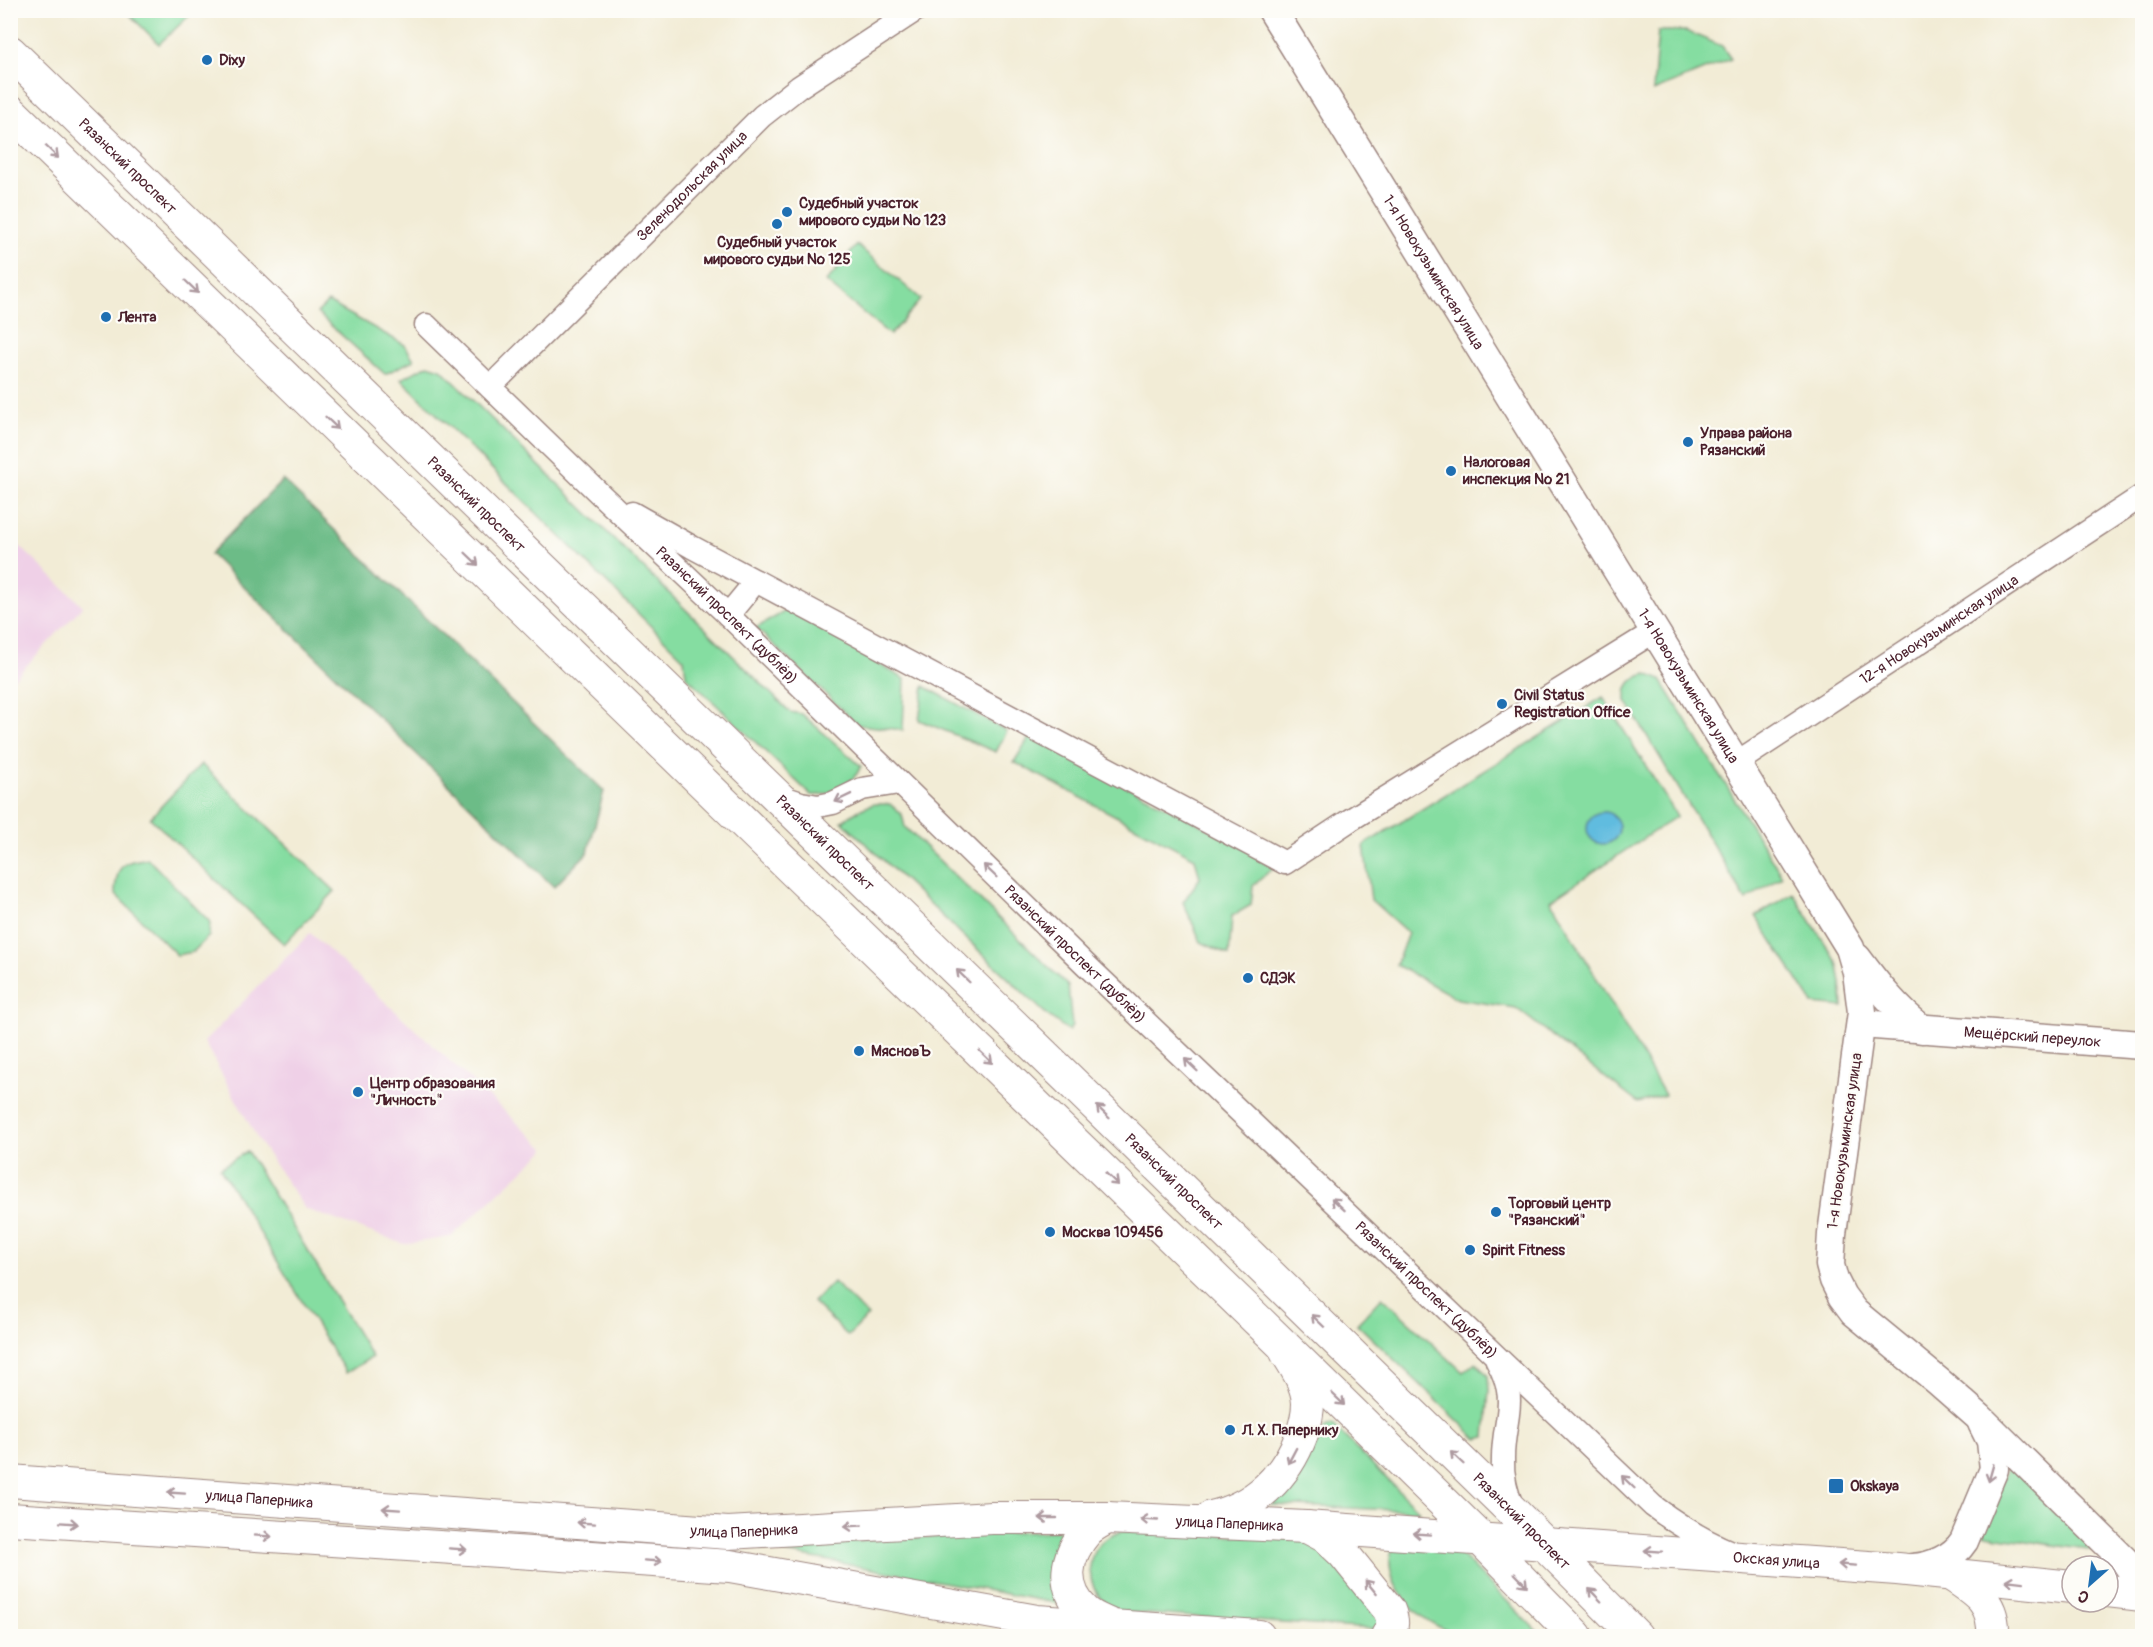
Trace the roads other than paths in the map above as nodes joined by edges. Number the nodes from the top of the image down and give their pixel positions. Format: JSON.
{"nodes":[{"id":1,"x":916,"y":10,"type":"edge"},
{"id":2,"x":1272,"y":10,"type":"edge"},
{"id":3,"x":10,"y":52,"type":"edge"},
{"id":4,"x":10,"y":111,"type":"edge"},
{"id":5,"x":426,"y":326,"type":"dead end"},
{"id":6,"x":490,"y":387,"type":"junction"},
{"id":7,"x":600,"y":495,"type":"junction"},
{"id":8,"x":2142,"y":496,"type":"edge"},
{"id":9,"x":756,"y":581,"type":"junction"},
{"id":10,"x":728,"y":615,"type":"junction"},
{"id":11,"x":1655,"y":631,"type":"junction"},
{"id":12,"x":1736,"y":763,"type":"junction"},
{"id":13,"x":899,"y":783,"type":"junction"},
{"id":14,"x":776,"y":794,"type":"junction"},
{"id":15,"x":1850,"y":948,"type":"junction"},
{"id":16,"x":1861,"y":1024,"type":"junction"},
{"id":17,"x":1922,"y":1029,"type":"junction"},
{"id":18,"x":2142,"y":1045,"type":"edge"},
{"id":19,"x":1281,"y":1344,"type":"junction"},
{"id":20,"x":1493,"y":1354,"type":"junction"},
{"id":21,"x":1980,"y":1418,"type":"junction"},
{"id":22,"x":10,"y":1481,"type":"edge"},
{"id":23,"x":1515,"y":1514,"type":"junction"},
{"id":24,"x":1107,"y":1518,"type":"junction"},
{"id":25,"x":10,"y":1519,"type":"edge"},
{"id":26,"x":1191,"y":1522,"type":"junction"},
{"id":27,"x":1306,"y":1527,"type":"junction"},
{"id":28,"x":1480,"y":1538,"type":"junction"},
{"id":29,"x":1544,"y":1543,"type":"junction"},
{"id":30,"x":1746,"y":1558,"type":"junction"},
{"id":31,"x":1897,"y":1569,"type":"junction"},
{"id":32,"x":1947,"y":1573,"type":"junction"},
{"id":33,"x":2142,"y":1585,"type":"edge"},
{"id":34,"x":2060,"y":1586,"type":"edge"},
{"id":35,"x":2120,"y":1592,"type":"edge"},
{"id":36,"x":2142,"y":1595,"type":"edge"},
{"id":37,"x":1111,"y":1625,"type":"junction"},
{"id":38,"x":1259,"y":1636,"type":"edge"},
{"id":39,"x":1387,"y":1636,"type":"edge"},
{"id":40,"x":1576,"y":1636,"type":"edge"},
{"id":41,"x":1635,"y":1636,"type":"edge"},
{"id":42,"x":1993,"y":1636,"type":"edge"}],
"edges":[{"from":1,"to":6,"type":"street","name":"Зеленодольская улица"},
{"from":2,"to":11,"type":"street","name":"1-я Новокузьминская улица"},
{"from":3,"to":14,"type":"main road","name":"Рязанский проспект"},
{"from":4,"to":19,"type":"main road","one_way":true},
{"from":5,"to":6,"type":"street","name":"Рязанский проспект (дублёр)"},
{"from":6,"to":7,"type":"street","name":"Рязанский проспект (дублёр)"},
{"from":7,"to":9,"type":"street"},
{"from":7,"to":10,"type":"street","name":"Рязанский проспект (дублёр)"},
{"from":8,"to":12,"type":"street","name":"12-я Новокузьминская улица"},
{"from":9,"to":10,"type":"street"},
{"from":9,"to":11,"type":"street"},
{"from":10,"to":13,"type":"street","name":"Рязанский проспект (дублёр)"},
{"from":11,"to":12,"type":"street","name":"1-я Новокузьминская улица"},
{"from":12,"to":15,"type":"street","name":"1-я Новокузьминская улица"},
{"from":13,"to":14,"type":"street","one_way":true},
{"from":20,"to":13,"type":"street","name":"Рязанский проспект (дублёр)","one_way":true},
{"from":23,"to":14,"type":"main road","name":"Рязанский проспект","one_way":true},
{"from":15,"to":16,"type":"street","name":"1-я Новокузьминская улица"},
{"from":15,"to":17,"type":"street"},
{"from":16,"to":17,"type":"street","name":"Мещёрский переулок"},
{"from":16,"to":21,"type":"street","name":"1-я Новокузьминская улица"},
{"from":17,"to":18,"type":"street","name":"Мещёрский переулок"},
{"from":19,"to":26,"type":"main road","one_way":true},
{"from":19,"to":28,"type":"main road","one_way":true},
{"from":20,"to":23,"type":"street"},
{"from":30,"to":20,"type":"street","name":"Рязанский проспект (дублёр)","one_way":true},
{"from":21,"to":31,"type":"street","one_way":true},
{"from":21,"to":33,"type":"street","name":"1-я Новокузьминская улица"},
{"from":24,"to":22,"type":"main road","name":"улица Паперника","one_way":true},
{"from":23,"to":29,"type":"main road","name":"Рязанский проспект"},
{"from":26,"to":24,"type":"main road","name":"улица Паперника","one_way":true},
{"from":24,"to":37,"type":"main road"},
{"from":25,"to":37,"type":"main road","one_way":true},
{"from":26,"to":27,"type":"main road","name":"улица Паперника"},
{"from":28,"to":27,"type":"main road","name":"улица Паперника","one_way":true},
{"from":39,"to":27,"type":"main road","one_way":true},
{"from":28,"to":29,"type":"main road","name":"Окская улица"},
{"from":28,"to":40,"type":"main road","one_way":true},
{"from":30,"to":29,"type":"main road","name":"Окская улица","one_way":true},
{"from":41,"to":29,"type":"main road","name":"Рязанский проспект","one_way":true},
{"from":31,"to":30,"type":"main road","name":"Окская улица","one_way":true},
{"from":31,"to":32,"type":"main road","name":"Окская улица"},
{"from":34,"to":32,"type":"main road","name":"Окская улица","one_way":true},
{"from":32,"to":42,"type":"main road"},
{"from":35,"to":36,"type":"main road"},
{"from":37,"to":38,"type":"main road"}]}
